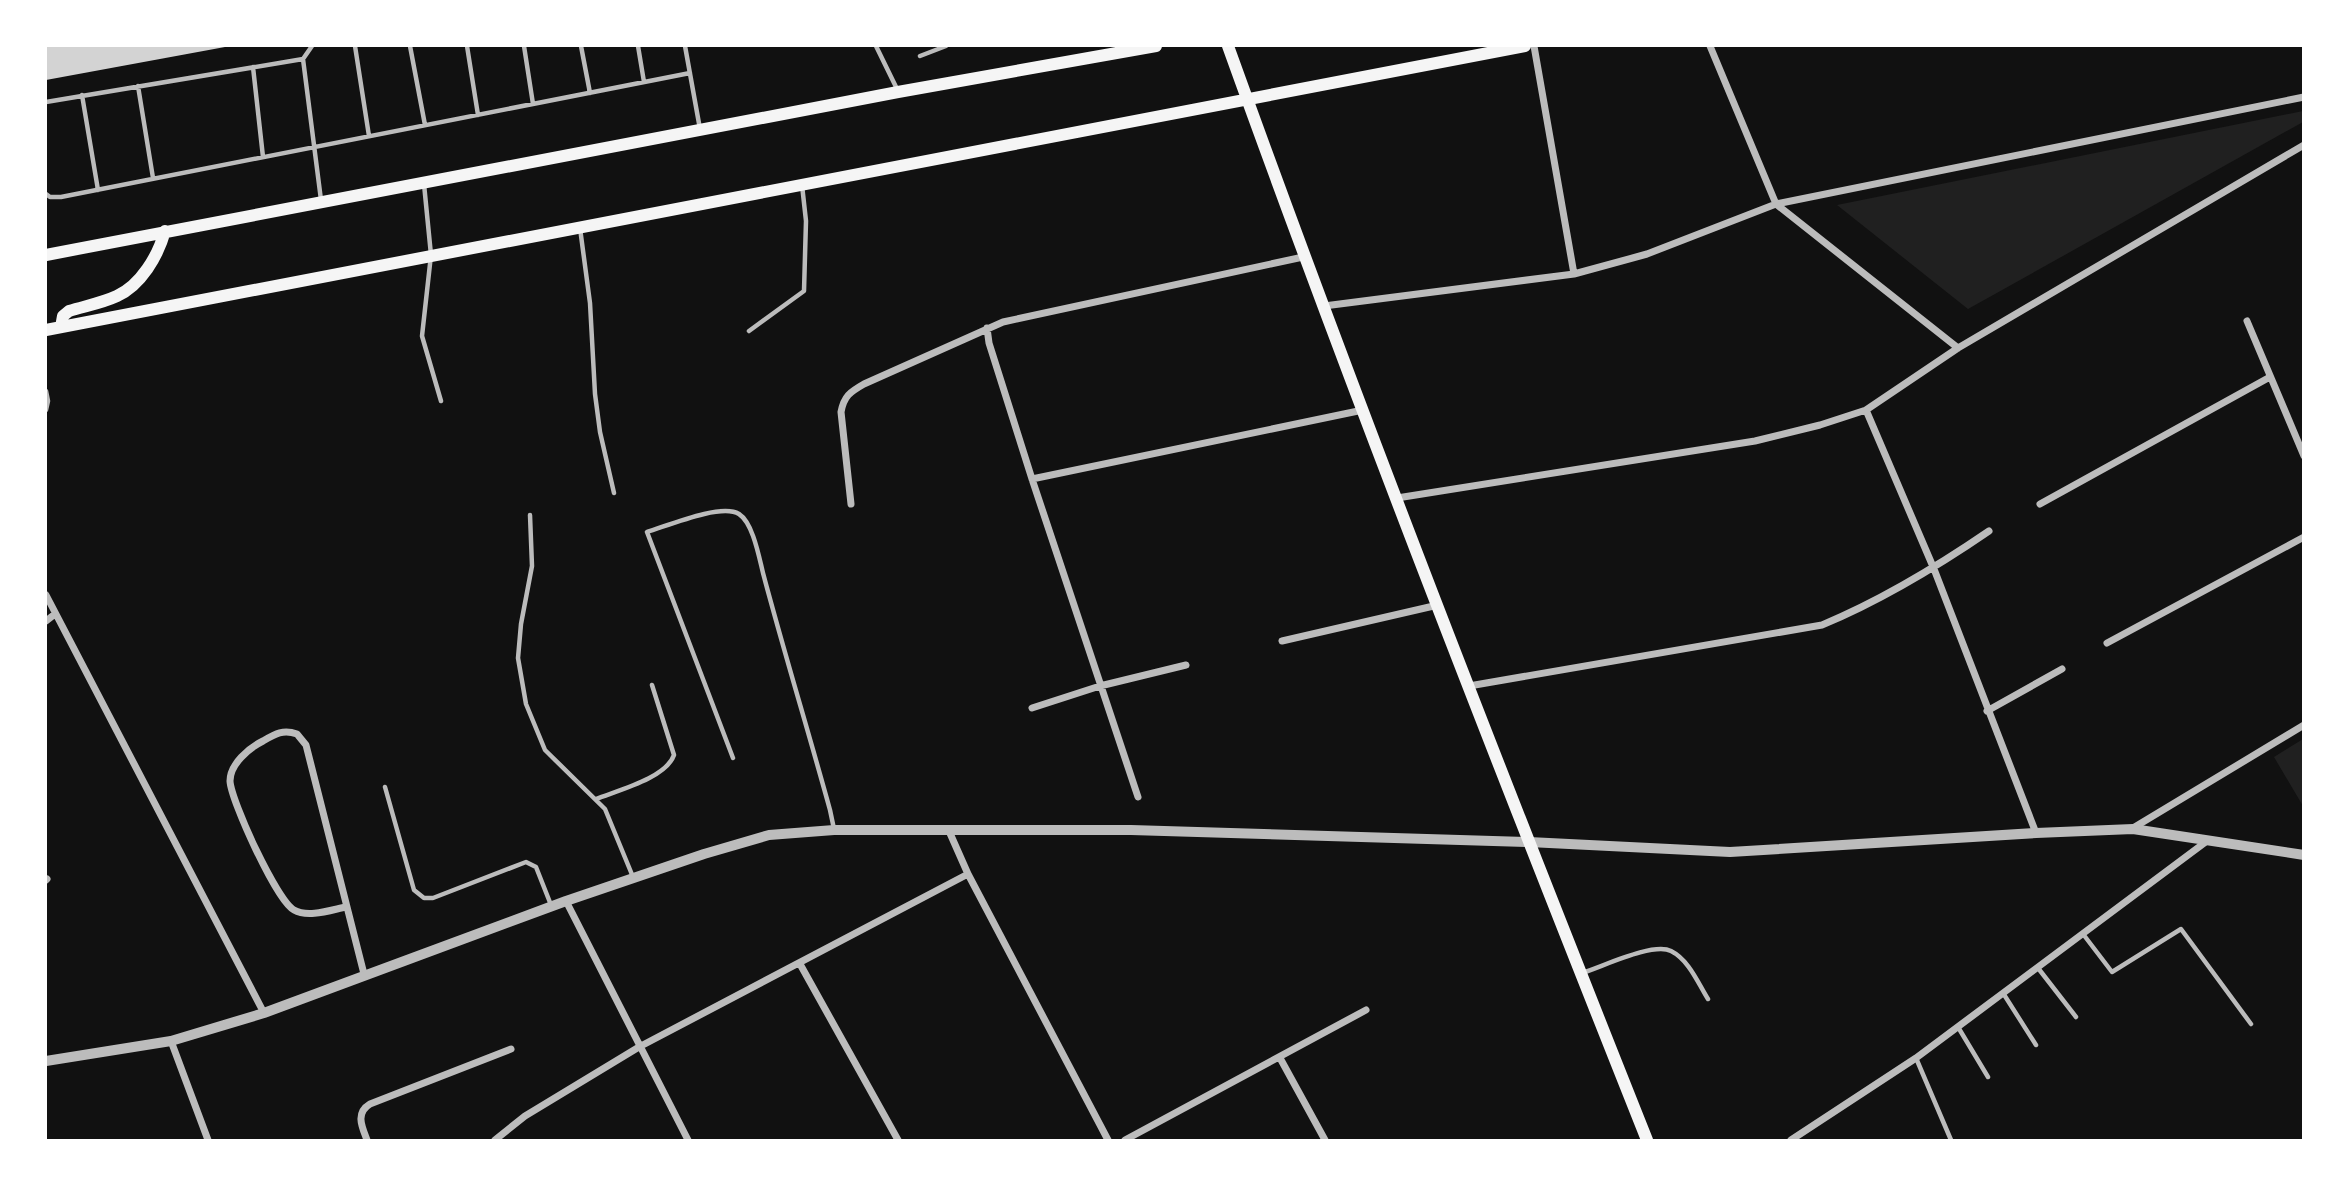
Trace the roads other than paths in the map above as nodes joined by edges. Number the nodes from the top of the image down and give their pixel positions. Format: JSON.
{"nodes":[{"id":1,"x":312,"y":46,"type":"edge"},
{"id":2,"x":355,"y":46,"type":"edge"},
{"id":3,"x":410,"y":46,"type":"edge"},
{"id":4,"x":467,"y":46,"type":"edge"},
{"id":5,"x":524,"y":46,"type":"edge"},
{"id":6,"x":581,"y":46,"type":"edge"},
{"id":7,"x":638,"y":46,"type":"edge"},
{"id":8,"x":685,"y":46,"type":"edge"},
{"id":9,"x":876,"y":46,"type":"edge"},
{"id":10,"x":946,"y":46,"type":"edge"},
{"id":11,"x":1156,"y":46,"type":"edge"},
{"id":12,"x":1228,"y":46,"type":"edge"},
{"id":13,"x":1525,"y":46,"type":"edge"},
{"id":14,"x":1534,"y":46,"type":"edge"},
{"id":15,"x":1710,"y":46,"type":"edge"},
{"id":16,"x":1129,"y":48,"type":"edge"},
{"id":17,"x":920,"y":56,"type":"dead end"},
{"id":18,"x":303,"y":59,"type":"junction"},
{"id":19,"x":253,"y":67,"type":"junction"},
{"id":20,"x":690,"y":73,"type":"junction"},
{"id":21,"x":644,"y":82,"type":"junction"},
{"id":22,"x":138,"y":86,"type":"junction"},
{"id":23,"x":898,"y":92,"type":"junction"},
{"id":24,"x":590,"y":93,"type":"junction"},
{"id":25,"x":82,"y":95,"type":"junction"},
{"id":26,"x":2304,"y":97,"type":"edge"},
{"id":27,"x":1248,"y":100,"type":"junction"},
{"id":28,"x":46,"y":102,"type":"edge"},
{"id":29,"x":533,"y":104,"type":"junction"},
{"id":30,"x":478,"y":115,"type":"junction"},
{"id":31,"x":425,"y":125,"type":"junction"},
{"id":32,"x":700,"y":130,"type":"junction"},
{"id":33,"x":369,"y":136,"type":"junction"},
{"id":34,"x":2304,"y":145,"type":"edge"},
{"id":35,"x":313,"y":147,"type":"junction"},
{"id":36,"x":263,"y":157,"type":"junction"},
{"id":37,"x":153,"y":179,"type":"junction"},
{"id":38,"x":424,"y":183,"type":"junction"},
{"id":39,"x":802,"y":184,"type":"junction"},
{"id":40,"x":98,"y":190,"type":"junction"},
{"id":41,"x":46,"y":194,"type":"edge"},
{"id":42,"x":321,"y":202,"type":"junction"},
{"id":43,"x":1776,"y":204,"type":"junction"},
{"id":44,"x":580,"y":227,"type":"junction"},
{"id":45,"x":165,"y":231,"type":"junction"},
{"id":46,"x":46,"y":255,"type":"edge"},
{"id":47,"x":431,"y":255,"type":"junction"},
{"id":48,"x":1303,"y":257,"type":"junction"},
{"id":49,"x":1574,"y":274,"type":"junction"},
{"id":50,"x":1324,"y":306,"type":"junction"},
{"id":51,"x":2247,"y":321,"type":"dead end"},
{"id":52,"x":61,"y":327,"type":"junction"},
{"id":53,"x":987,"y":328,"type":"junction"},
{"id":54,"x":46,"y":330,"type":"edge"},
{"id":55,"x":748,"y":331,"type":"dead end"},
{"id":56,"x":1958,"y":348,"type":"junction"},
{"id":57,"x":2270,"y":377,"type":"junction"},
{"id":58,"x":46,"y":391,"type":"edge"},
{"id":59,"x":440,"y":401,"type":"dead end"},
{"id":60,"x":46,"y":410,"type":"edge"},
{"id":61,"x":1363,"y":410,"type":"junction"},
{"id":62,"x":1866,"y":410,"type":"junction"},
{"id":63,"x":2304,"y":456,"type":"edge"},
{"id":64,"x":1032,"y":479,"type":"junction"},
{"id":65,"x":614,"y":493,"type":"dead end"},
{"id":66,"x":1397,"y":498,"type":"junction"},
{"id":67,"x":851,"y":504,"type":"dead end"},
{"id":68,"x":2040,"y":504,"type":"dead end"},
{"id":69,"x":530,"y":515,"type":"dead end"},
{"id":70,"x":1989,"y":531,"type":"dead end"},
{"id":71,"x":2304,"y":537,"type":"edge"},
{"id":72,"x":1934,"y":569,"type":"junction"},
{"id":73,"x":46,"y":595,"type":"edge"},
{"id":74,"x":1438,"y":605,"type":"junction"},
{"id":75,"x":55,"y":614,"type":"junction"},
{"id":76,"x":46,"y":621,"type":"edge"},
{"id":77,"x":1282,"y":641,"type":"dead end"},
{"id":78,"x":2107,"y":643,"type":"dead end"},
{"id":79,"x":1186,"y":665,"type":"dead end"},
{"id":80,"x":2062,"y":669,"type":"dead end"},
{"id":81,"x":652,"y":685,"type":"dead end"},
{"id":82,"x":1100,"y":686,"type":"junction"},
{"id":83,"x":1469,"y":686,"type":"junction"},
{"id":84,"x":1032,"y":708,"type":"dead end"},
{"id":85,"x":1987,"y":711,"type":"junction"},
{"id":86,"x":2304,"y":725,"type":"edge"},
{"id":87,"x":733,"y":758,"type":"dead end"},
{"id":88,"x":385,"y":787,"type":"dead end"},
{"id":89,"x":1138,"y":797,"type":"dead end"},
{"id":90,"x":596,"y":799,"type":"junction"},
{"id":91,"x":2133,"y":829,"type":"junction"},
{"id":92,"x":834,"y":830,"type":"junction"},
{"id":93,"x":949,"y":831,"type":"junction"},
{"id":94,"x":2036,"y":833,"type":"junction"},
{"id":95,"x":2207,"y":841,"type":"junction"},
{"id":96,"x":1529,"y":842,"type":"junction"},
{"id":97,"x":2304,"y":855,"type":"edge"},
{"id":98,"x":968,"y":874,"type":"junction"},
{"id":99,"x":634,"y":878,"type":"junction"},
{"id":100,"x":566,"y":901,"type":"junction"},
{"id":101,"x":551,"y":906,"type":"junction"},
{"id":102,"x":346,"y":907,"type":"junction"},
{"id":103,"x":2083,"y":934,"type":"junction"},
{"id":104,"x":800,"y":964,"type":"junction"},
{"id":105,"x":2038,"y":968,"type":"junction"},
{"id":106,"x":364,"y":974,"type":"junction"},
{"id":107,"x":1581,"y":974,"type":"junction"},
{"id":108,"x":2003,"y":993,"type":"junction"},
{"id":109,"x":1708,"y":999,"type":"dead end"},
{"id":110,"x":1366,"y":1010,"type":"dead end"},
{"id":111,"x":264,"y":1013,"type":"junction"},
{"id":112,"x":2076,"y":1017,"type":"dead end"},
{"id":113,"x":2251,"y":1024,"type":"dead end"},
{"id":114,"x":1958,"y":1027,"type":"junction"},
{"id":115,"x":171,"y":1041,"type":"junction"},
{"id":116,"x":2036,"y":1045,"type":"dead end"},
{"id":117,"x":639,"y":1048,"type":"junction"},
{"id":118,"x":511,"y":1049,"type":"dead end"},
{"id":119,"x":1279,"y":1058,"type":"junction"},
{"id":120,"x":1916,"y":1058,"type":"junction"},
{"id":121,"x":46,"y":1061,"type":"edge"},
{"id":122,"x":1988,"y":1077,"type":"dead end"},
{"id":123,"x":208,"y":1140,"type":"edge"},
{"id":124,"x":367,"y":1140,"type":"edge"},
{"id":125,"x":495,"y":1140,"type":"edge"},
{"id":126,"x":688,"y":1140,"type":"edge"},
{"id":127,"x":898,"y":1140,"type":"edge"},
{"id":128,"x":1108,"y":1140,"type":"edge"},
{"id":129,"x":1125,"y":1140,"type":"edge"},
{"id":130,"x":1325,"y":1140,"type":"edge"},
{"id":131,"x":1647,"y":1140,"type":"edge"},
{"id":132,"x":1791,"y":1140,"type":"edge"},
{"id":133,"x":1951,"y":1140,"type":"edge"}],
"edges":[{"from":1,"to":18,"type":"lane"},
{"from":2,"to":33,"type":"lane"},
{"from":3,"to":31,"type":"lane"},
{"from":4,"to":30,"type":"lane"},
{"from":5,"to":29,"type":"lane"},
{"from":6,"to":24,"type":"lane"},
{"from":7,"to":21,"type":"lane"},
{"from":8,"to":20,"type":"lane"},
{"from":9,"to":23,"type":"lane"},
{"from":10,"to":17,"type":"lane"},
{"from":11,"to":16,"type":"main road"},
{"from":12,"to":27,"type":"main road"},
{"from":13,"to":27,"type":"main road"},
{"from":14,"to":49,"type":"street"},
{"from":15,"to":43,"type":"street"},
{"from":16,"to":23,"type":"main road"},
{"from":18,"to":19,"type":"lane"},
{"from":18,"to":35,"type":"lane"},
{"from":19,"to":22,"type":"lane"},
{"from":19,"to":36,"type":"lane"},
{"from":20,"to":21,"type":"lane"},
{"from":20,"to":32,"type":"lane"},
{"from":21,"to":24,"type":"lane"},
{"from":22,"to":25,"type":"lane"},
{"from":22,"to":37,"type":"lane"},
{"from":23,"to":32,"type":"main road"},
{"from":24,"to":29,"type":"lane"},
{"from":25,"to":28,"type":"lane"},
{"from":25,"to":40,"type":"lane"},
{"from":26,"to":43,"type":"street"},
{"from":27,"to":39,"type":"main road"},
{"from":27,"to":48,"type":"main road"},
{"from":29,"to":30,"type":"lane"},
{"from":30,"to":31,"type":"lane"},
{"from":31,"to":33,"type":"lane"},
{"from":32,"to":38,"type":"main road"},
{"from":33,"to":35,"type":"lane"},
{"from":34,"to":56,"type":"street"},
{"from":35,"to":36,"type":"lane"},
{"from":35,"to":42,"type":"lane"},
{"from":36,"to":37,"type":"lane"},
{"from":37,"to":40,"type":"lane"},
{"from":38,"to":42,"type":"main road"},
{"from":38,"to":47,"type":"lane"},
{"from":39,"to":44,"type":"main road"},
{"from":39,"to":55,"type":"lane"},
{"from":40,"to":41,"type":"lane"},
{"from":42,"to":45,"type":"main road"},
{"from":43,"to":49,"type":"street"},
{"from":43,"to":56,"type":"street"},
{"from":44,"to":47,"type":"main road"},
{"from":44,"to":65,"type":"lane"},
{"from":45,"to":46,"type":"main road"},
{"from":45,"to":52,"type":"main road"},
{"from":47,"to":52,"type":"main road"},
{"from":47,"to":59,"type":"lane"},
{"from":48,"to":50,"type":"main road"},
{"from":48,"to":53,"type":"street"},
{"from":49,"to":50,"type":"street"},
{"from":50,"to":61,"type":"main road"},
{"from":51,"to":57,"type":"street"},
{"from":52,"to":54,"type":"main road"},
{"from":53,"to":64,"type":"street"},
{"from":53,"to":67,"type":"street"},
{"from":56,"to":62,"type":"street"},
{"from":57,"to":63,"type":"street"},
{"from":57,"to":68,"type":"street"},
{"from":58,"to":60,"type":"lane"},
{"from":61,"to":64,"type":"street"},
{"from":61,"to":66,"type":"main road"},
{"from":62,"to":66,"type":"street"},
{"from":62,"to":72,"type":"street"},
{"from":64,"to":82,"type":"street"},
{"from":66,"to":74,"type":"main road"},
{"from":69,"to":90,"type":"lane"},
{"from":70,"to":72,"type":"street"},
{"from":71,"to":78,"type":"street"},
{"from":72,"to":83,"type":"street"},
{"from":72,"to":85,"type":"street"},
{"from":73,"to":75,"type":"street"},
{"from":74,"to":77,"type":"street"},
{"from":74,"to":83,"type":"main road"},
{"from":75,"to":76,"type":"street"},
{"from":75,"to":111,"type":"street"},
{"from":79,"to":82,"type":"street"},
{"from":80,"to":85,"type":"street"},
{"from":81,"to":90,"type":"lane"},
{"from":82,"to":84,"type":"street"},
{"from":82,"to":89,"type":"street"},
{"from":83,"to":96,"type":"main road"},
{"from":85,"to":94,"type":"street"},
{"from":86,"to":91,"type":"street"},
{"from":87,"to":92,"type":"lane"},
{"from":88,"to":101,"type":"lane"},
{"from":90,"to":99,"type":"lane"},
{"from":91,"to":94,"type":"street"},
{"from":91,"to":95,"type":"street"},
{"from":92,"to":93,"type":"street"},
{"from":92,"to":99,"type":"street"},
{"from":93,"to":96,"type":"street"},
{"from":93,"to":98,"type":"street"},
{"from":94,"to":96,"type":"street"},
{"from":95,"to":97,"type":"street"},
{"from":95,"to":103,"type":"street"},
{"from":96,"to":107,"type":"main road"},
{"from":98,"to":104,"type":"street"},
{"from":98,"to":128,"type":"street"},
{"from":99,"to":100,"type":"street"},
{"from":100,"to":101,"type":"street"},
{"from":100,"to":117,"type":"street"},
{"from":101,"to":106,"type":"street"},
{"from":102,"to":102,"type":"street"},
{"from":102,"to":106,"type":"street"},
{"from":103,"to":105,"type":"street"},
{"from":103,"to":113,"type":"lane"},
{"from":104,"to":117,"type":"street"},
{"from":104,"to":127,"type":"street"},
{"from":105,"to":108,"type":"street"},
{"from":105,"to":112,"type":"lane"},
{"from":106,"to":111,"type":"street"},
{"from":107,"to":109,"type":"lane"},
{"from":107,"to":131,"type":"main road"},
{"from":108,"to":114,"type":"street"},
{"from":108,"to":116,"type":"lane"},
{"from":110,"to":119,"type":"street"},
{"from":111,"to":115,"type":"street"},
{"from":114,"to":120,"type":"street"},
{"from":114,"to":122,"type":"lane"},
{"from":115,"to":121,"type":"street"},
{"from":115,"to":123,"type":"street"},
{"from":117,"to":125,"type":"street"},
{"from":117,"to":126,"type":"street"},
{"from":118,"to":124,"type":"street"},
{"from":119,"to":129,"type":"street"},
{"from":119,"to":130,"type":"street"},
{"from":120,"to":132,"type":"street"},
{"from":120,"to":133,"type":"lane"}]}
